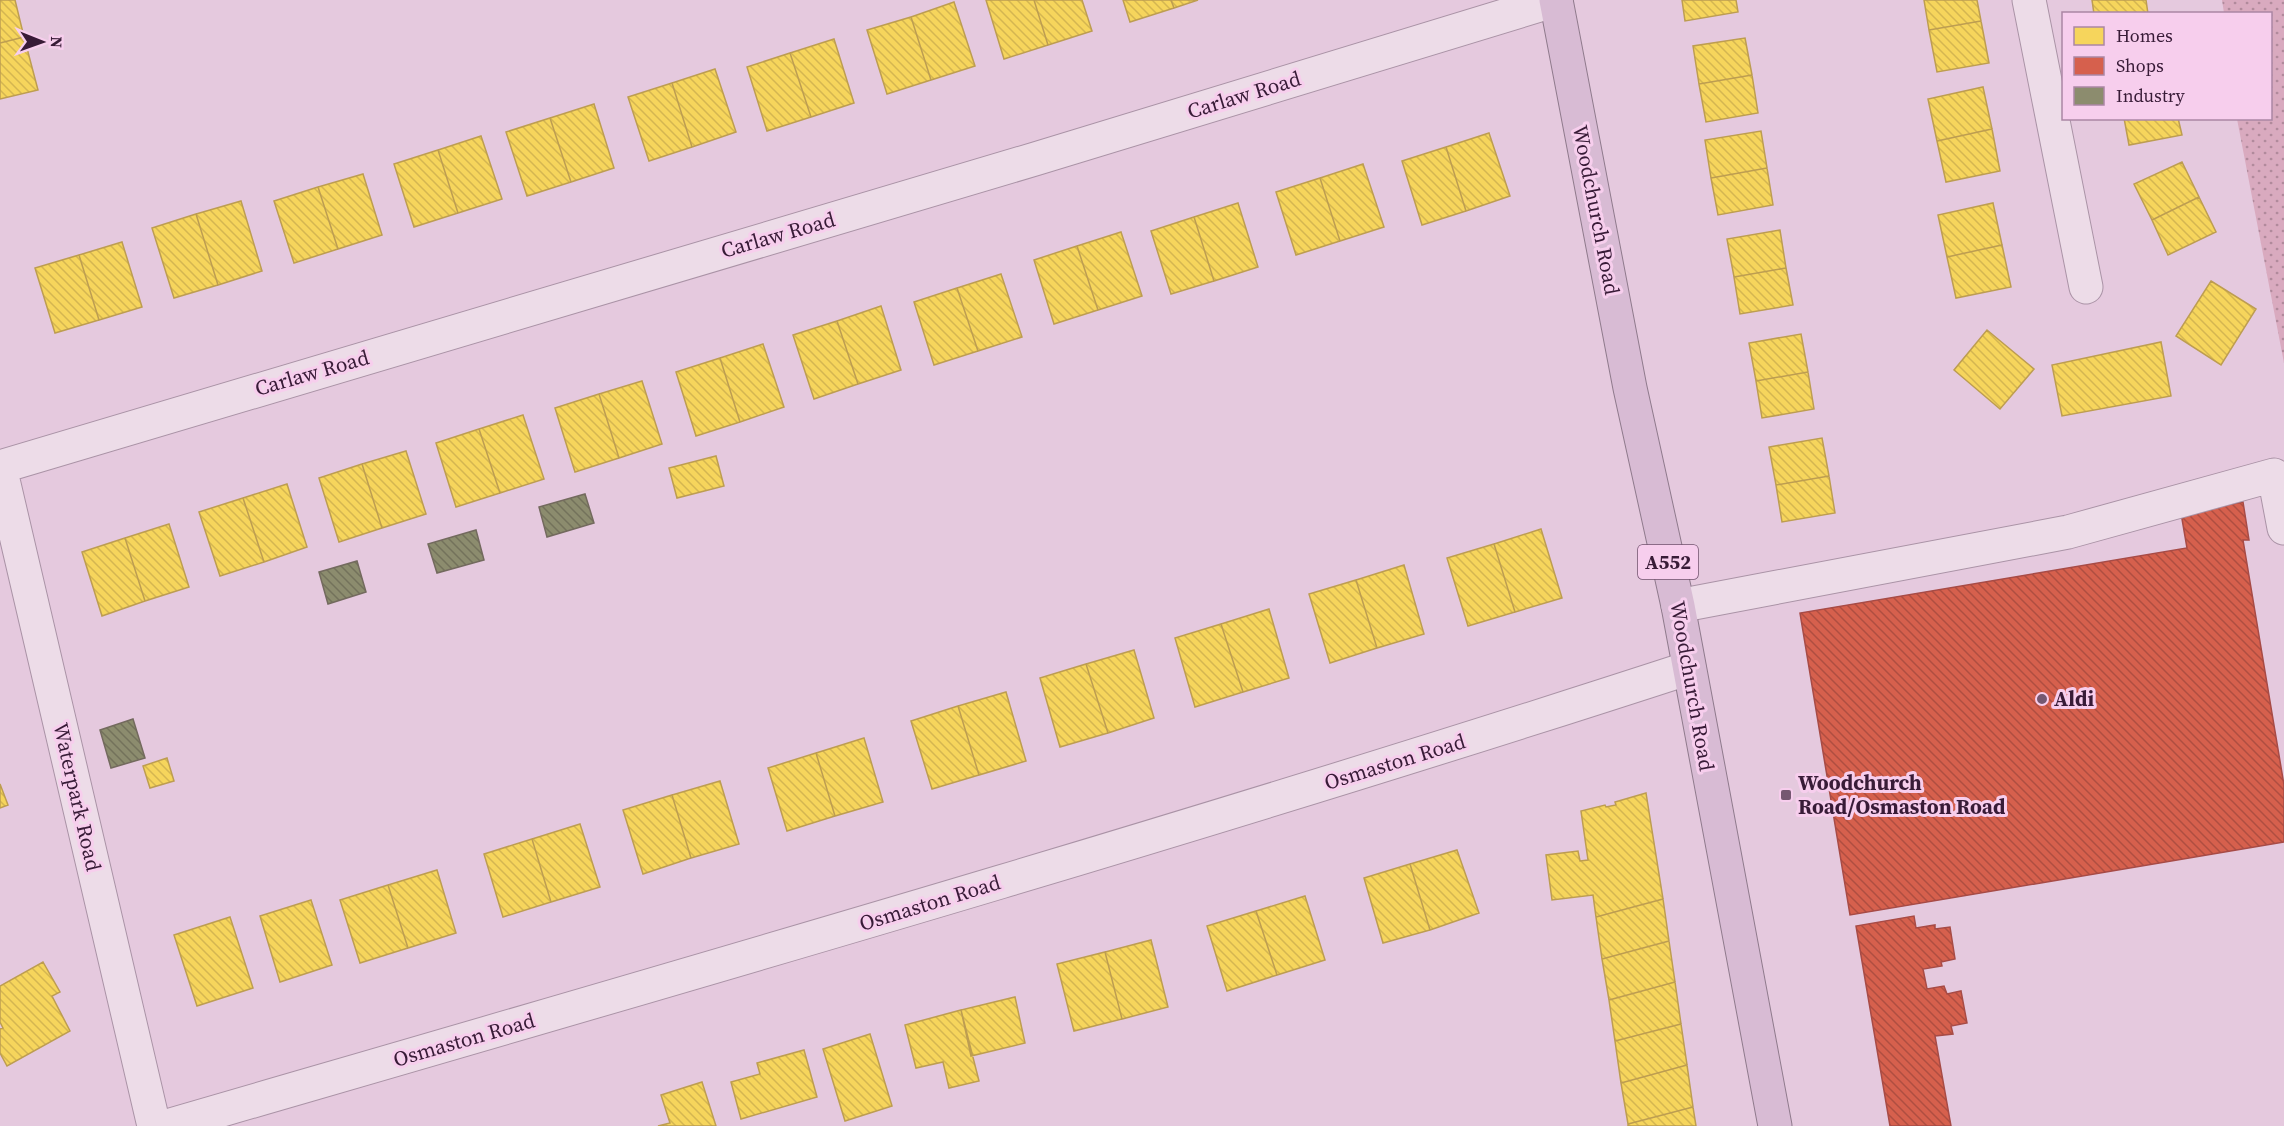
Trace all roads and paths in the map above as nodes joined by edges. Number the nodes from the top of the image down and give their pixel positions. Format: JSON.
{"nodes":[{"id":1,"x":1556,"y":0,"type":"edge"},
{"id":2,"x":2029,"y":0,"type":"edge"},
{"id":3,"x":2086,"y":287,"type":"dead end"},
{"id":4,"x":0,"y":467,"type":"edge"},
{"id":5,"x":2284,"y":528,"type":"edge"},
{"id":6,"x":1678,"y":606,"type":"junction"},
{"id":7,"x":1689,"y":668,"type":"junction"},
{"id":8,"x":154,"y":1126,"type":"edge"},
{"id":9,"x":167,"y":1126,"type":"edge"},
{"id":10,"x":1774,"y":1126,"type":"edge"}],
"edges":[{"from":1,"to":4,"type":"street","name":"Carlaw Road"},
{"from":1,"to":6,"type":"highway","name":"Woodchurch Road","number":"A552"},
{"from":2,"to":3,"type":"street"},
{"from":4,"to":8,"type":"street","name":"Waterpark Road"},
{"from":5,"to":6,"type":"street"},
{"from":6,"to":7,"type":"highway","name":"Woodchurch Road","number":"A552"},
{"from":7,"to":9,"type":"street","name":"Osmaston Road"},
{"from":7,"to":10,"type":"highway","name":"Woodchurch Road","number":"A552"}]}
